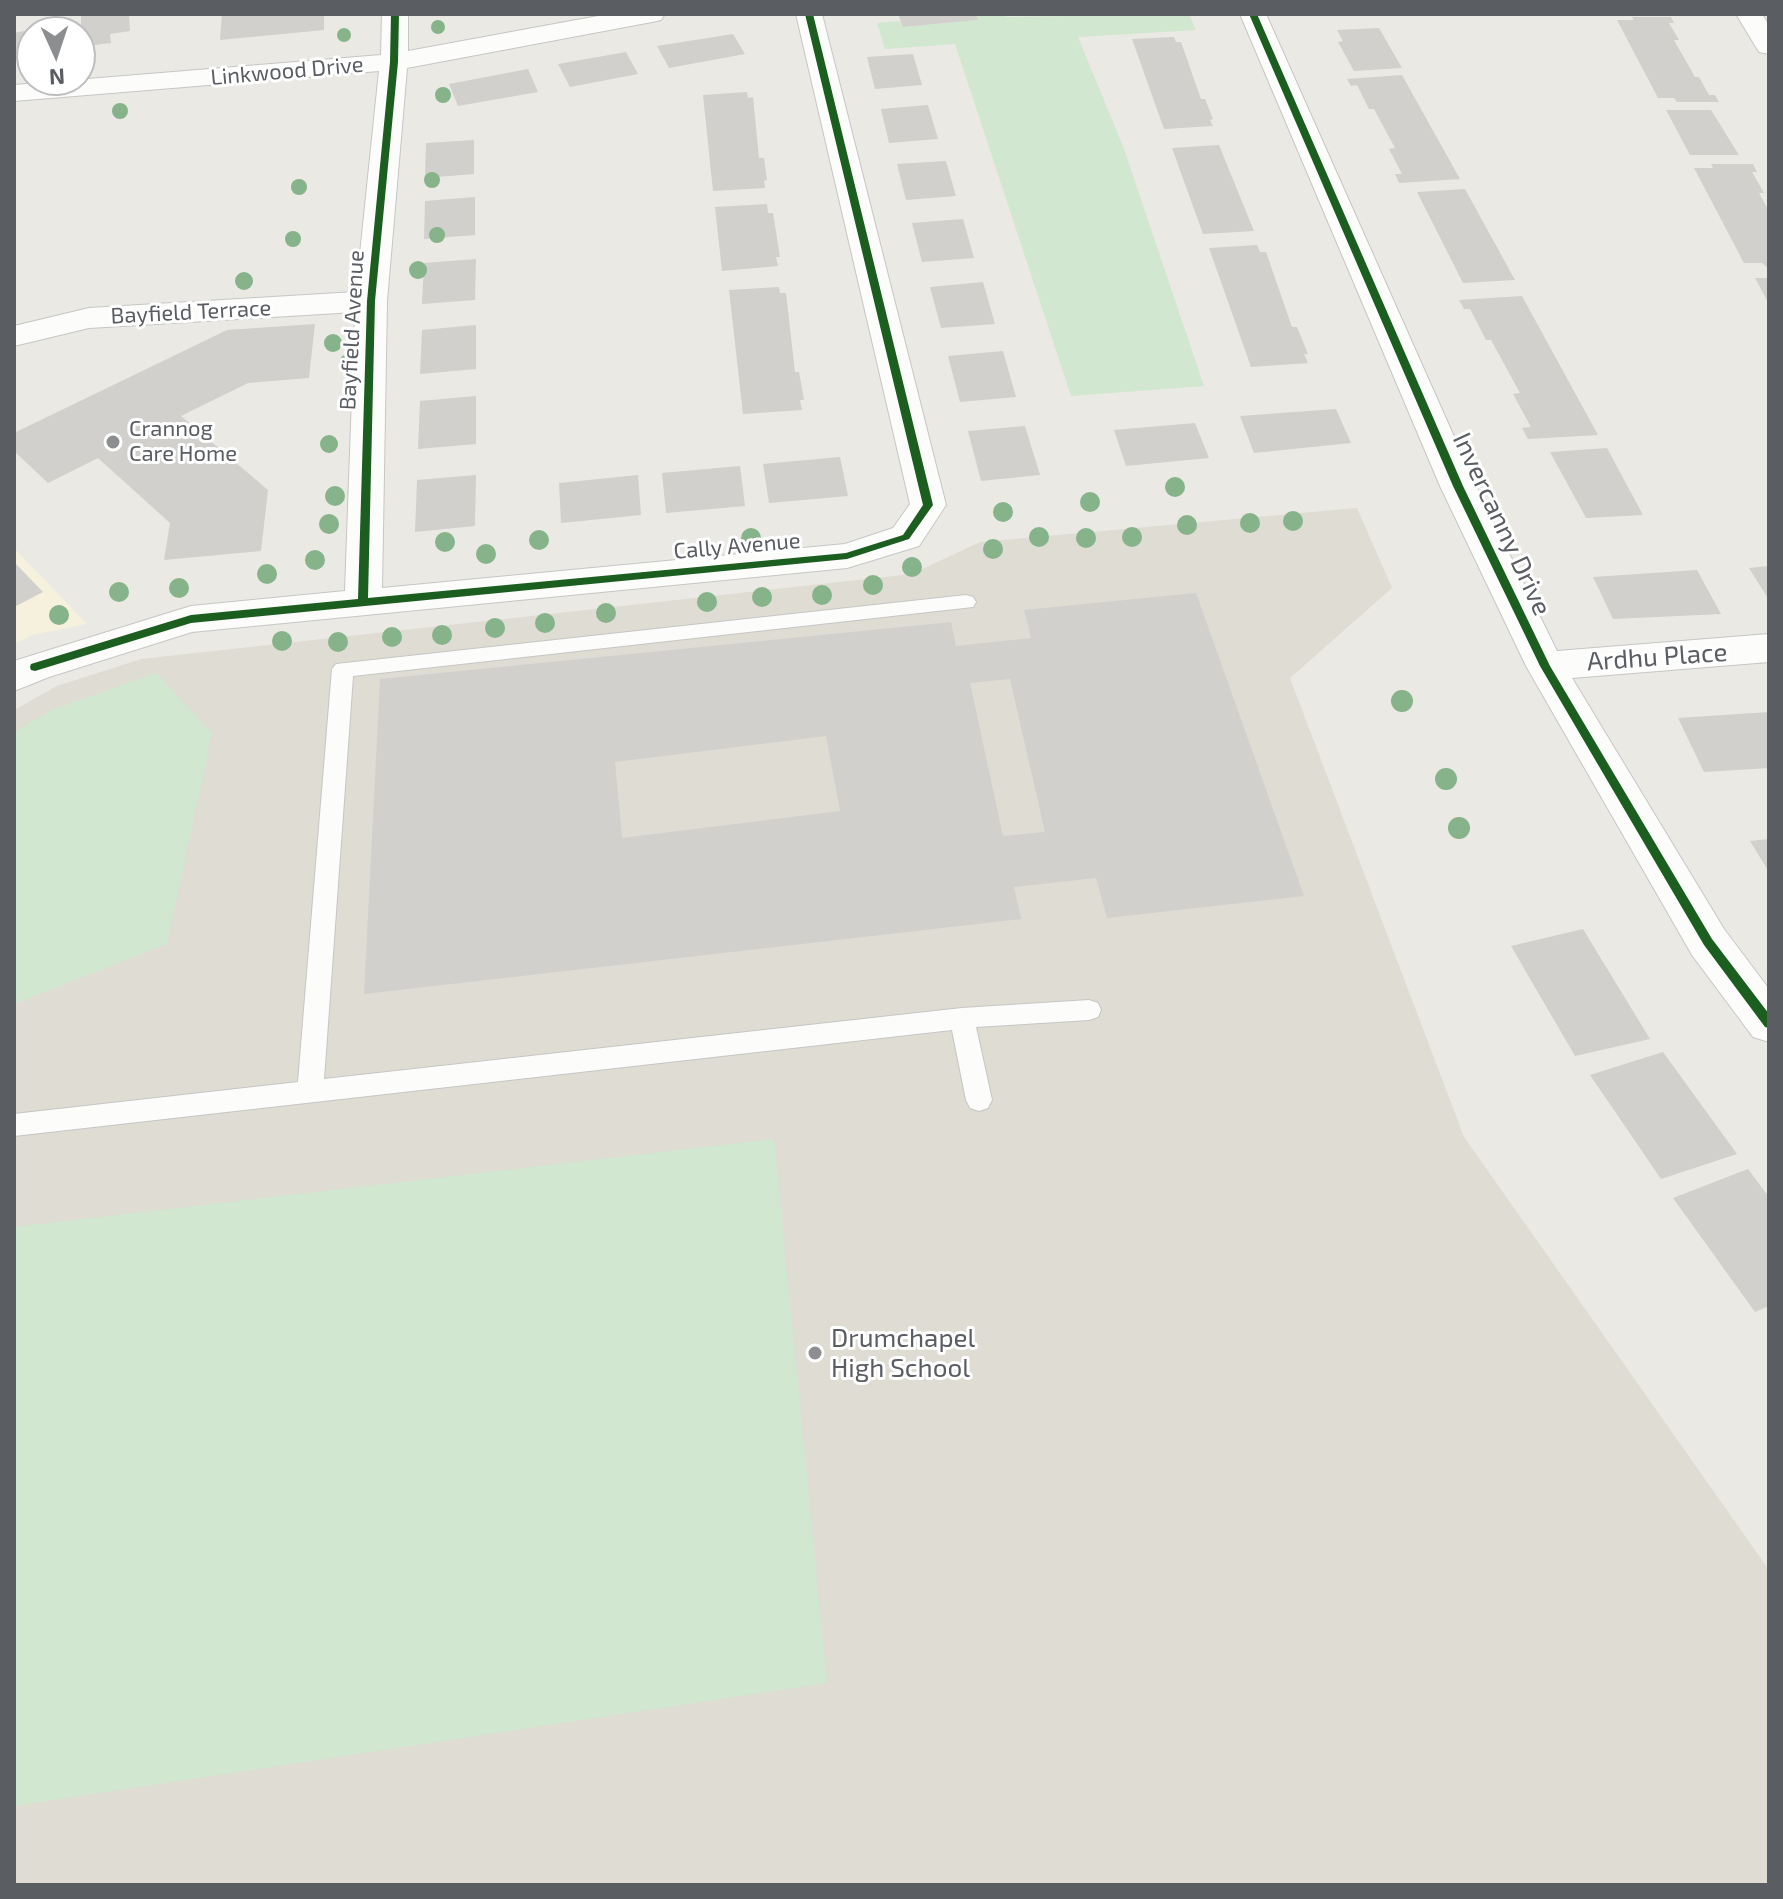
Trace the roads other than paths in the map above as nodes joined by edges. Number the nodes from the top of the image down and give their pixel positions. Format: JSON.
{"nodes":[{"id":1,"x":395,"y":14,"type":"edge"},
{"id":2,"x":652,"y":14,"type":"edge"},
{"id":3,"x":809,"y":14,"type":"edge"},
{"id":4,"x":1253,"y":14,"type":"edge"},
{"id":5,"x":1749,"y":14,"type":"edge"},
{"id":6,"x":1769,"y":46,"type":"edge"},
{"id":7,"x":394,"y":62,"type":"junction"},
{"id":8,"x":14,"y":93,"type":"edge"},
{"id":9,"x":371,"y":301,"type":"junction"},
{"id":10,"x":14,"y":336,"type":"edge"},
{"id":11,"x":363,"y":601,"type":"junction"},
{"id":12,"x":966,"y":602,"type":"dead end"},
{"id":13,"x":1769,"y":648,"type":"edge"},
{"id":14,"x":1545,"y":666,"type":"junction"},
{"id":15,"x":24,"y":672,"type":"edge"},
{"id":16,"x":1089,"y":1010,"type":"dead end"},
{"id":17,"x":962,"y":1018,"type":"junction"},
{"id":18,"x":1769,"y":1023,"type":"edge"},
{"id":19,"x":310,"y":1092,"type":"junction"},
{"id":20,"x":979,"y":1100,"type":"dead end"},
{"id":21,"x":14,"y":1125,"type":"edge"}],
"edges":[{"from":1,"to":7,"type":"street","name":"Bayfield Avenue"},
{"from":2,"to":7,"type":"street","name":"Linkwood Drive"},
{"from":3,"to":11,"type":"street","name":"Cally Avenue"},
{"from":4,"to":14,"type":"street","name":"Invercanny Drive"},
{"from":5,"to":6,"type":"street"},
{"from":7,"to":8,"type":"street","name":"Linkwood Drive"},
{"from":7,"to":9,"type":"street","name":"Bayfield Avenue"},
{"from":9,"to":10,"type":"street","name":"Bayfield Terrace"},
{"from":9,"to":11,"type":"street","name":"Bayfield Avenue"},
{"from":11,"to":15,"type":"street","name":"Cally Avenue"},
{"from":12,"to":19,"type":"lane"},
{"from":13,"to":14,"type":"street","name":"Ardhu Place"},
{"from":14,"to":18,"type":"street","name":"Invercanny Drive"},
{"from":16,"to":17,"type":"lane"},
{"from":17,"to":19,"type":"lane"},
{"from":17,"to":20,"type":"lane"},
{"from":19,"to":21,"type":"lane"}]}
